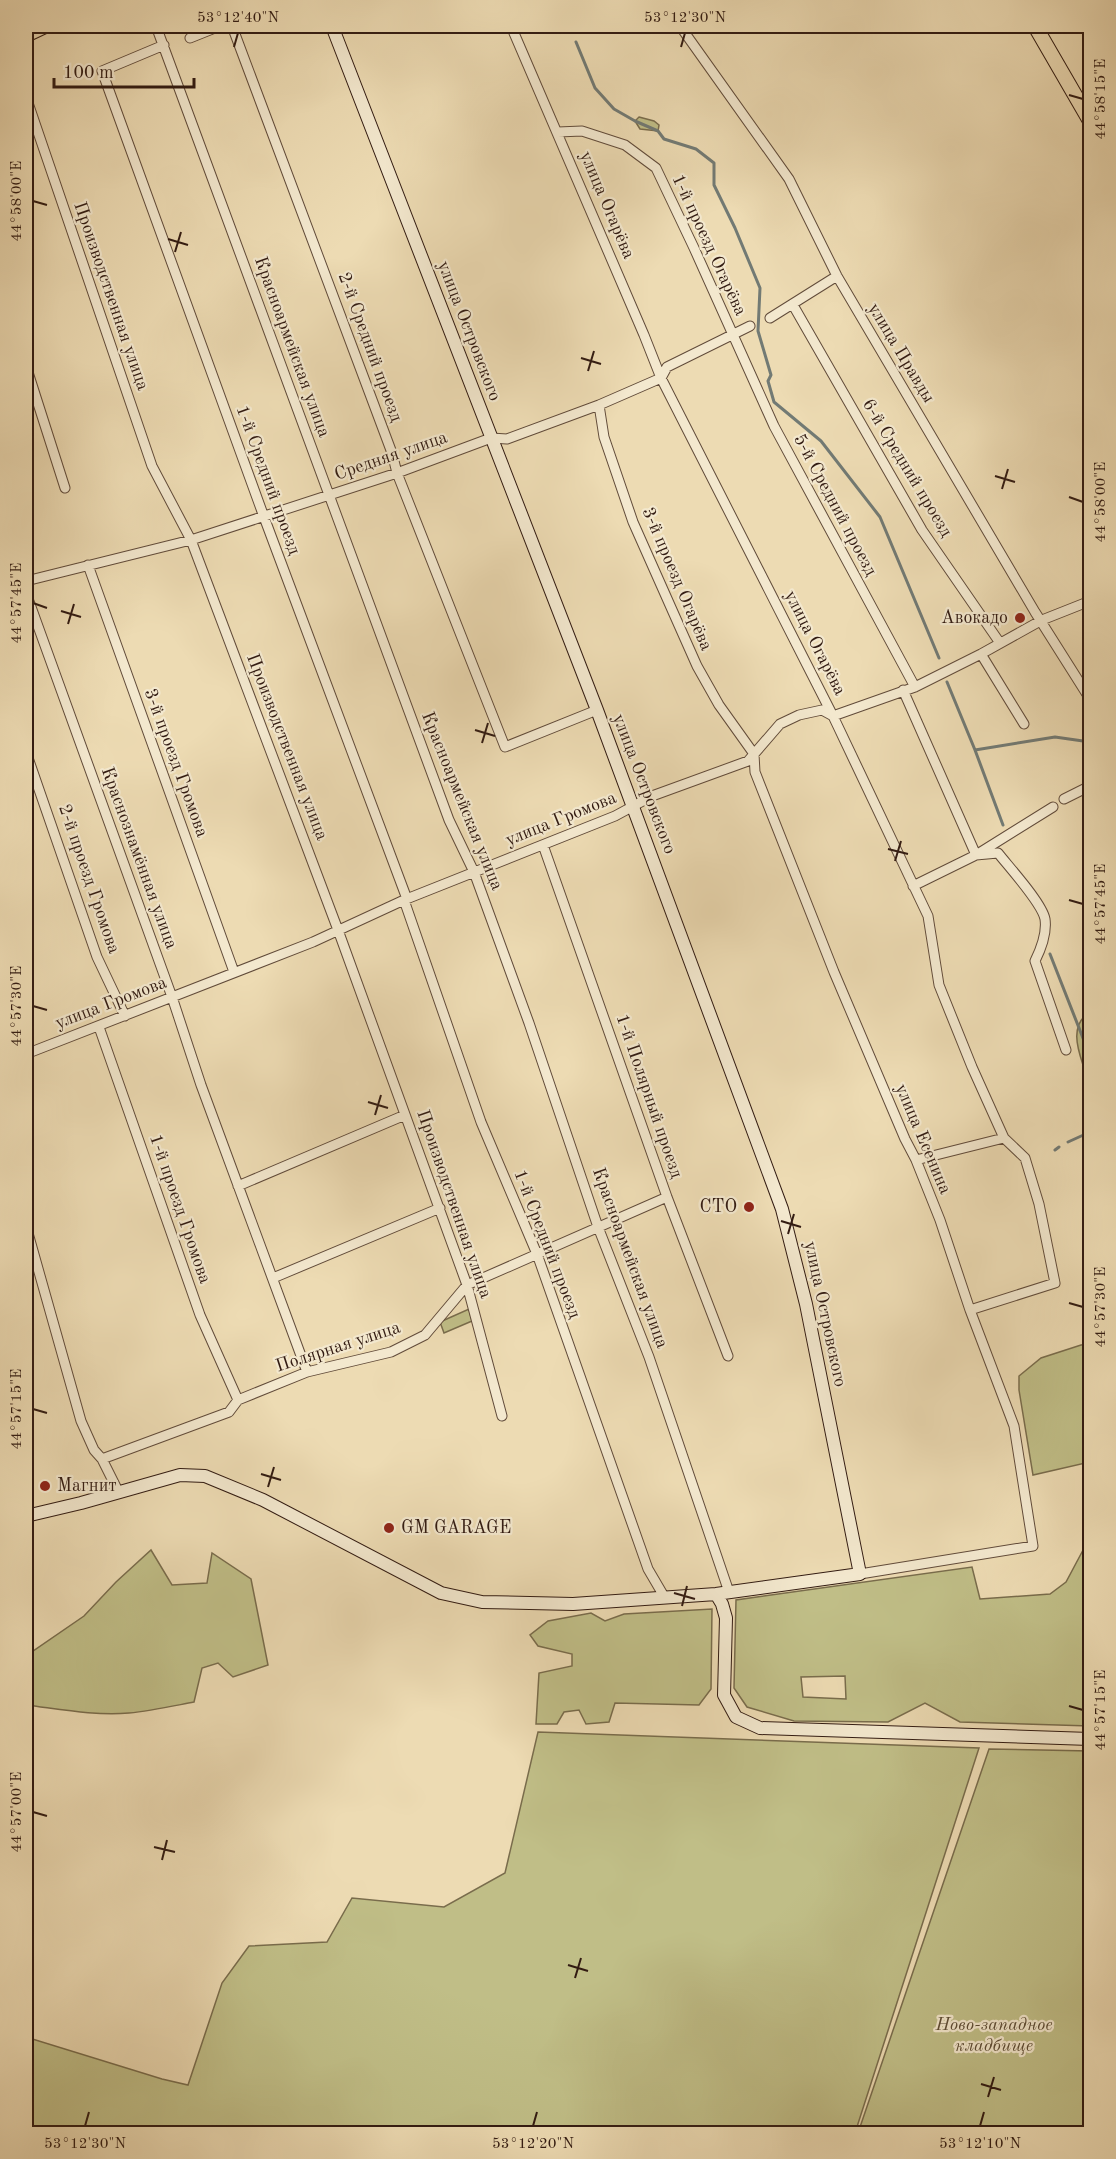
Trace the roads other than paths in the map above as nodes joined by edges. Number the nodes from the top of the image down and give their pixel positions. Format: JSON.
{"nodes":[{"id":1,"x":45,"y":26,"type":"edge"},
{"id":2,"x":156,"y":26,"type":"edge"},
{"id":3,"x":220,"y":26,"type":"edge"},
{"id":4,"x":232,"y":26,"type":"edge"},
{"id":5,"x":332,"y":26,"type":"edge"},
{"id":6,"x":512,"y":26,"type":"edge"},
{"id":7,"x":680,"y":26,"type":"edge"},
{"id":8,"x":1035,"y":26,"type":"edge"},
{"id":9,"x":26,"y":34,"type":"edge"},
{"id":10,"x":190,"y":38,"type":"dead end"},
{"id":11,"x":164,"y":45,"type":"junction"},
{"id":12,"x":26,"y":97,"type":"edge"},
{"id":13,"x":1090,"y":121,"type":"edge"},
{"id":14,"x":558,"y":132,"type":"junction"},
{"id":15,"x":837,"y":276,"type":"junction"},
{"id":16,"x":793,"y":305,"type":"junction"},
{"id":17,"x":770,"y":318,"type":"dead end"},
{"id":18,"x":750,"y":326,"type":"dead end"},
{"id":19,"x":733,"y":336,"type":"junction"},
{"id":20,"x":26,"y":366,"type":"edge"},
{"id":21,"x":661,"y":378,"type":"junction"},
{"id":22,"x":599,"y":405,"type":"junction"},
{"id":23,"x":491,"y":438,"type":"junction"},
{"id":24,"x":397,"y":473,"type":"junction"},
{"id":25,"x":65,"y":488,"type":"dead end"},
{"id":26,"x":328,"y":495,"type":"junction"},
{"id":27,"x":264,"y":517,"type":"junction"},
{"id":28,"x":191,"y":540,"type":"junction"},
{"id":29,"x":88,"y":565,"type":"junction"},
{"id":30,"x":26,"y":580,"type":"edge"},
{"id":31,"x":26,"y":593,"type":"edge"},
{"id":32,"x":1090,"y":601,"type":"edge"},
{"id":33,"x":1042,"y":620,"type":"junction"},
{"id":34,"x":1000,"y":643,"type":"junction"},
{"id":35,"x":981,"y":654,"type":"junction"},
{"id":36,"x":915,"y":687,"type":"junction"},
{"id":37,"x":903,"y":690,"type":"junction"},
{"id":38,"x":1090,"y":699,"type":"edge"},
{"id":39,"x":597,"y":710,"type":"junction"},
{"id":40,"x":833,"y":716,"type":"junction"},
{"id":41,"x":1024,"y":724,"type":"dead end"},
{"id":42,"x":26,"y":752,"type":"edge"},
{"id":43,"x":754,"y":754,"type":"junction"},
{"id":44,"x":1090,"y":786,"type":"edge"},
{"id":45,"x":1064,"y":799,"type":"dead end"},
{"id":46,"x":634,"y":807,"type":"junction"},
{"id":47,"x":1053,"y":807,"type":"dead end"},
{"id":48,"x":543,"y":845,"type":"junction"},
{"id":49,"x":976,"y":855,"type":"junction"},
{"id":50,"x":474,"y":873,"type":"junction"},
{"id":51,"x":913,"y":886,"type":"junction"},
{"id":52,"x":406,"y":900,"type":"junction"},
{"id":53,"x":338,"y":930,"type":"junction"},
{"id":54,"x":234,"y":972,"type":"junction"},
{"id":55,"x":172,"y":997,"type":"junction"},
{"id":56,"x":125,"y":1016,"type":"junction"},
{"id":57,"x":99,"y":1027,"type":"junction"},
{"id":58,"x":1066,"y":1050,"type":"dead end"},
{"id":59,"x":26,"y":1054,"type":"edge"},
{"id":60,"x":405,"y":1115,"type":"junction"},
{"id":61,"x":1004,"y":1138,"type":"junction"},
{"id":62,"x":916,"y":1160,"type":"junction"},
{"id":63,"x":238,"y":1186,"type":"junction"},
{"id":64,"x":667,"y":1197,"type":"junction"},
{"id":65,"x":440,"y":1208,"type":"junction"},
{"id":66,"x":26,"y":1226,"type":"edge"},
{"id":67,"x":598,"y":1227,"type":"junction"},
{"id":68,"x":537,"y":1254,"type":"junction"},
{"id":69,"x":273,"y":1278,"type":"junction"},
{"id":70,"x":467,"y":1285,"type":"junction"},
{"id":71,"x":970,"y":1310,"type":"junction"},
{"id":72,"x":728,"y":1356,"type":"dead end"},
{"id":73,"x":307,"y":1372,"type":"junction"},
{"id":74,"x":238,"y":1400,"type":"junction"},
{"id":75,"x":502,"y":1416,"type":"dead end"},
{"id":76,"x":102,"y":1459,"type":"junction"},
{"id":77,"x":119,"y":1493,"type":"junction"},
{"id":78,"x":26,"y":1516,"type":"edge"},
{"id":79,"x":860,"y":1574,"type":"junction"},
{"id":80,"x":729,"y":1592,"type":"junction"},
{"id":81,"x":716,"y":1594,"type":"junction"},
{"id":82,"x":665,"y":1598,"type":"junction"},
{"id":83,"x":1090,"y":1739,"type":"edge"}],
"edges":[{"from":1,"to":9,"type":"main road"},
{"from":2,"to":11,"type":"street","name":"Красноармейская улица"},
{"from":3,"to":10,"type":"street"},
{"from":4,"to":24,"type":"street","name":"2-й Средний проезд"},
{"from":5,"to":23,"type":"street","name":"улица Островского"},
{"from":6,"to":14,"type":"street","name":"улица Огарёва"},
{"from":7,"to":15,"type":"street","name":"улица Правды"},
{"from":8,"to":13,"type":"main road"},
{"from":11,"to":26,"type":"street","name":"Красноармейская улица"},
{"from":11,"to":27,"type":"street","name":"1-й Средний проезд"},
{"from":12,"to":28,"type":"street","name":"Производственная улица"},
{"from":14,"to":19,"type":"street","name":"1-й проезд Огарёва"},
{"from":14,"to":21,"type":"street","name":"улица Огарёва"},
{"from":15,"to":16,"type":"street"},
{"from":15,"to":33,"type":"street","name":"улица Правды"},
{"from":16,"to":17,"type":"street"},
{"from":16,"to":34,"type":"street","name":"6-й Средний проезд"},
{"from":18,"to":19,"type":"street","name":"Средняя улица"},
{"from":19,"to":21,"type":"street","name":"Средняя улица"},
{"from":19,"to":36,"type":"street","name":"5-й Средний проезд"},
{"from":20,"to":25,"type":"street"},
{"from":21,"to":22,"type":"street","name":"Средняя улица"},
{"from":21,"to":40,"type":"street","name":"улица Огарёва"},
{"from":22,"to":23,"type":"street","name":"Средняя улица"},
{"from":22,"to":43,"type":"street","name":"3-й проезд Огарёва"},
{"from":23,"to":24,"type":"street","name":"Средняя улица"},
{"from":23,"to":39,"type":"street","name":"улица Островского"},
{"from":24,"to":26,"type":"street","name":"Средняя улица"},
{"from":24,"to":39,"type":"street","name":"2-й Средний проезд"},
{"from":26,"to":27,"type":"street","name":"Средняя улица"},
{"from":26,"to":50,"type":"street","name":"Красноармейская улица"},
{"from":27,"to":28,"type":"street","name":"Средняя улица"},
{"from":27,"to":52,"type":"street","name":"1-й Средний проезд"},
{"from":28,"to":29,"type":"street","name":"Средняя улица"},
{"from":28,"to":53,"type":"street","name":"Производственная улица"},
{"from":29,"to":30,"type":"street","name":"Средняя улица"},
{"from":29,"to":54,"type":"street","name":"3-й проезд Громова"},
{"from":31,"to":55,"type":"street","name":"Краснознамённая улица"},
{"from":32,"to":33,"type":"street","name":"улица Громова"},
{"from":33,"to":34,"type":"street","name":"улица Громова"},
{"from":33,"to":38,"type":"street","name":"улица Правды"},
{"from":34,"to":35,"type":"street","name":"улица Громова"},
{"from":35,"to":36,"type":"street","name":"улица Громова"},
{"from":35,"to":41,"type":"street"},
{"from":36,"to":37,"type":"street","name":"улица Громова"},
{"from":37,"to":40,"type":"street","name":"улица Громова"},
{"from":37,"to":49,"type":"street"},
{"from":39,"to":46,"type":"street","name":"улица Островского"},
{"from":40,"to":43,"type":"street","name":"улица Громова"},
{"from":40,"to":51,"type":"street","name":"улица Огарёва"},
{"from":42,"to":56,"type":"street","name":"2-й проезд Громова"},
{"from":43,"to":46,"type":"street","name":"улица Громова"},
{"from":43,"to":62,"type":"street","name":"улица Есенина"},
{"from":44,"to":45,"type":"street"},
{"from":46,"to":48,"type":"street","name":"улица Громова"},
{"from":46,"to":79,"type":"street","name":"улица Островского"},
{"from":47,"to":49,"type":"street"},
{"from":48,"to":50,"type":"street","name":"улица Громова"},
{"from":48,"to":64,"type":"street","name":"1-й Полярный проезд"},
{"from":49,"to":51,"type":"street"},
{"from":49,"to":58,"type":"street"},
{"from":50,"to":52,"type":"street","name":"улица Громова"},
{"from":50,"to":67,"type":"street","name":"Красноармейская улица"},
{"from":51,"to":61,"type":"street","name":"улица Огарёва"},
{"from":52,"to":53,"type":"street","name":"улица Громова"},
{"from":52,"to":68,"type":"street","name":"1-й Средний проезд"},
{"from":53,"to":54,"type":"street","name":"улица Громова"},
{"from":53,"to":60,"type":"street","name":"Производственная улица"},
{"from":54,"to":55,"type":"street","name":"улица Громова"},
{"from":55,"to":56,"type":"street","name":"улица Громова"},
{"from":55,"to":63,"type":"street","name":"Краснознамённая улица"},
{"from":56,"to":57,"type":"street","name":"улица Громова"},
{"from":57,"to":59,"type":"street","name":"улица Громова"},
{"from":57,"to":74,"type":"street","name":"1-й проезд Громова"},
{"from":60,"to":63,"type":"street"},
{"from":60,"to":65,"type":"street","name":"Производственная улица"},
{"from":61,"to":62,"type":"street"},
{"from":61,"to":71,"type":"street","name":"улица Огарёва"},
{"from":62,"to":71,"type":"street","name":"улица Есенина"},
{"from":63,"to":69,"type":"street","name":"Краснознамённая улица"},
{"from":64,"to":67,"type":"street","name":"Полярная улица"},
{"from":64,"to":72,"type":"street","name":"1-й Полярный проезд"},
{"from":65,"to":69,"type":"street"},
{"from":65,"to":70,"type":"street","name":"Производственная улица"},
{"from":66,"to":76,"type":"street"},
{"from":67,"to":68,"type":"street","name":"Полярная улица"},
{"from":67,"to":80,"type":"street","name":"Красноармейская улица"},
{"from":68,"to":70,"type":"street","name":"Полярная улица"},
{"from":68,"to":82,"type":"street","name":"1-й Средний проезд"},
{"from":69,"to":73,"type":"street","name":"Краснознамённая улица"},
{"from":70,"to":73,"type":"street","name":"Полярная улица"},
{"from":70,"to":75,"type":"street","name":"Производственная улица"},
{"from":71,"to":79,"type":"street","name":"улица Есенина"},
{"from":73,"to":74,"type":"street","name":"Полярная улица"},
{"from":74,"to":76,"type":"street","name":"Полярная улица"},
{"from":76,"to":77,"type":"street"},
{"from":77,"to":78,"type":"street"},
{"from":77,"to":82,"type":"street"},
{"from":79,"to":80,"type":"street"},
{"from":80,"to":81,"type":"street"},
{"from":81,"to":82,"type":"street"},
{"from":81,"to":83,"type":"street"}]}
